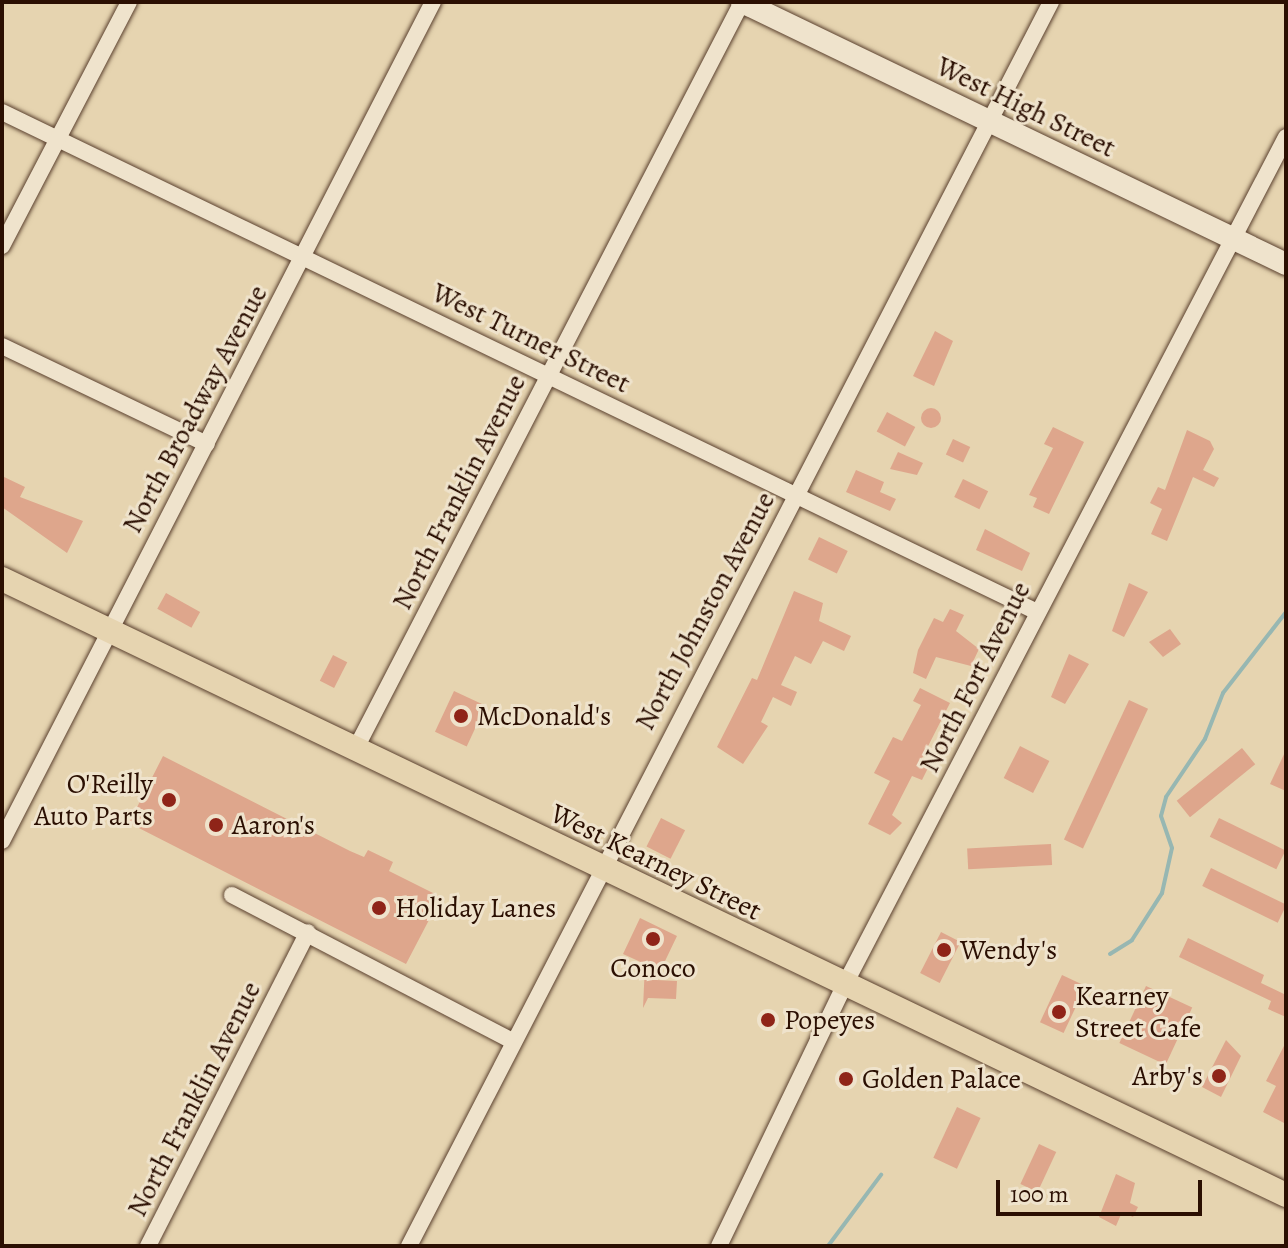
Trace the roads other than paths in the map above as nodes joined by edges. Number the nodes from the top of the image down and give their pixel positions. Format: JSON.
{"nodes":[{"id":1,"x":129,"y":2,"type":"edge"},
{"id":2,"x":433,"y":2,"type":"edge"},
{"id":3,"x":742,"y":2,"type":"edge"},
{"id":4,"x":1051,"y":2,"type":"edge"},
{"id":5,"x":2,"y":112,"type":"edge"},
{"id":6,"x":988,"y":122,"type":"junction"},
{"id":7,"x":1286,"y":137,"type":"edge"},
{"id":8,"x":58,"y":139,"type":"junction"},
{"id":9,"x":1233,"y":238,"type":"junction"},
{"id":10,"x":2,"y":246,"type":"edge"},
{"id":11,"x":304,"y":257,"type":"junction"},
{"id":12,"x":1286,"y":264,"type":"edge"},
{"id":13,"x":2,"y":346,"type":"edge"},
{"id":14,"x":548,"y":375,"type":"junction"},
{"id":15,"x":207,"y":444,"type":"junction"},
{"id":16,"x":795,"y":495,"type":"junction"},
{"id":17,"x":2,"y":579,"type":"edge"},
{"id":18,"x":1037,"y":612,"type":"junction"},
{"id":19,"x":108,"y":631,"type":"junction"},
{"id":20,"x":355,"y":750,"type":"junction"},
{"id":21,"x":9,"y":811,"type":"edge"},
{"id":22,"x":2,"y":841,"type":"edge"},
{"id":23,"x":600,"y":868,"type":"junction"},
{"id":24,"x":232,"y":895,"type":"dead end"},
{"id":25,"x":308,"y":932,"type":"junction"},
{"id":26,"x":844,"y":986,"type":"junction"},
{"id":27,"x":513,"y":1041,"type":"junction"},
{"id":28,"x":1286,"y":1195,"type":"edge"},
{"id":29,"x":148,"y":1246,"type":"edge"},
{"id":30,"x":409,"y":1246,"type":"edge"},
{"id":31,"x":719,"y":1246,"type":"edge"}],
"edges":[{"from":1,"to":8,"type":"street"},
{"from":2,"to":11,"type":"street","name":"North Broadway Avenue"},
{"from":3,"to":6,"type":"street","name":"West High Street"},
{"from":3,"to":14,"type":"street","name":"North Franklin Avenue"},
{"from":4,"to":6,"type":"street","name":"North Johnston Avenue"},
{"from":5,"to":8,"type":"street","name":"West Turner Street"},
{"from":6,"to":9,"type":"street","name":"West High Street"},
{"from":6,"to":16,"type":"street","name":"North Johnston Avenue"},
{"from":7,"to":9,"type":"street","name":"North Fort Avenue"},
{"from":8,"to":10,"type":"street"},
{"from":8,"to":11,"type":"street","name":"West Turner Street"},
{"from":9,"to":12,"type":"street","name":"West High Street"},
{"from":9,"to":18,"type":"street","name":"North Fort Avenue"},
{"from":11,"to":14,"type":"street","name":"West Turner Street"},
{"from":11,"to":15,"type":"street","name":"North Broadway Avenue"},
{"from":13,"to":15,"type":"street"},
{"from":14,"to":16,"type":"street","name":"West Turner Street"},
{"from":14,"to":20,"type":"street","name":"North Franklin Avenue"},
{"from":15,"to":19,"type":"street","name":"North Broadway Avenue"},
{"from":16,"to":18,"type":"street","name":"West Turner Street"},
{"from":16,"to":23,"type":"street","name":"North Johnston Avenue"},
{"from":17,"to":19,"type":"main road","name":"West Kearney Street"},
{"from":18,"to":26,"type":"street","name":"North Fort Avenue"},
{"from":19,"to":20,"type":"main road","name":"West Kearney Street"},
{"from":19,"to":21,"type":"street","name":"North Broadway Avenue"},
{"from":20,"to":23,"type":"main road","name":"West Kearney Street"},
{"from":21,"to":22,"type":"street","name":"North Broadway Avenue"},
{"from":23,"to":26,"type":"main road","name":"West Kearney Street"},
{"from":23,"to":27,"type":"street","name":"North Johnston Avenue"},
{"from":24,"to":25,"type":"street"},
{"from":25,"to":27,"type":"street"},
{"from":25,"to":29,"type":"street","name":"North Franklin Avenue"},
{"from":26,"to":28,"type":"main road","name":"West Kearney Street"},
{"from":26,"to":31,"type":"street","name":"North Fort Avenue"},
{"from":27,"to":30,"type":"street","name":"North Johnston Avenue"}]}
